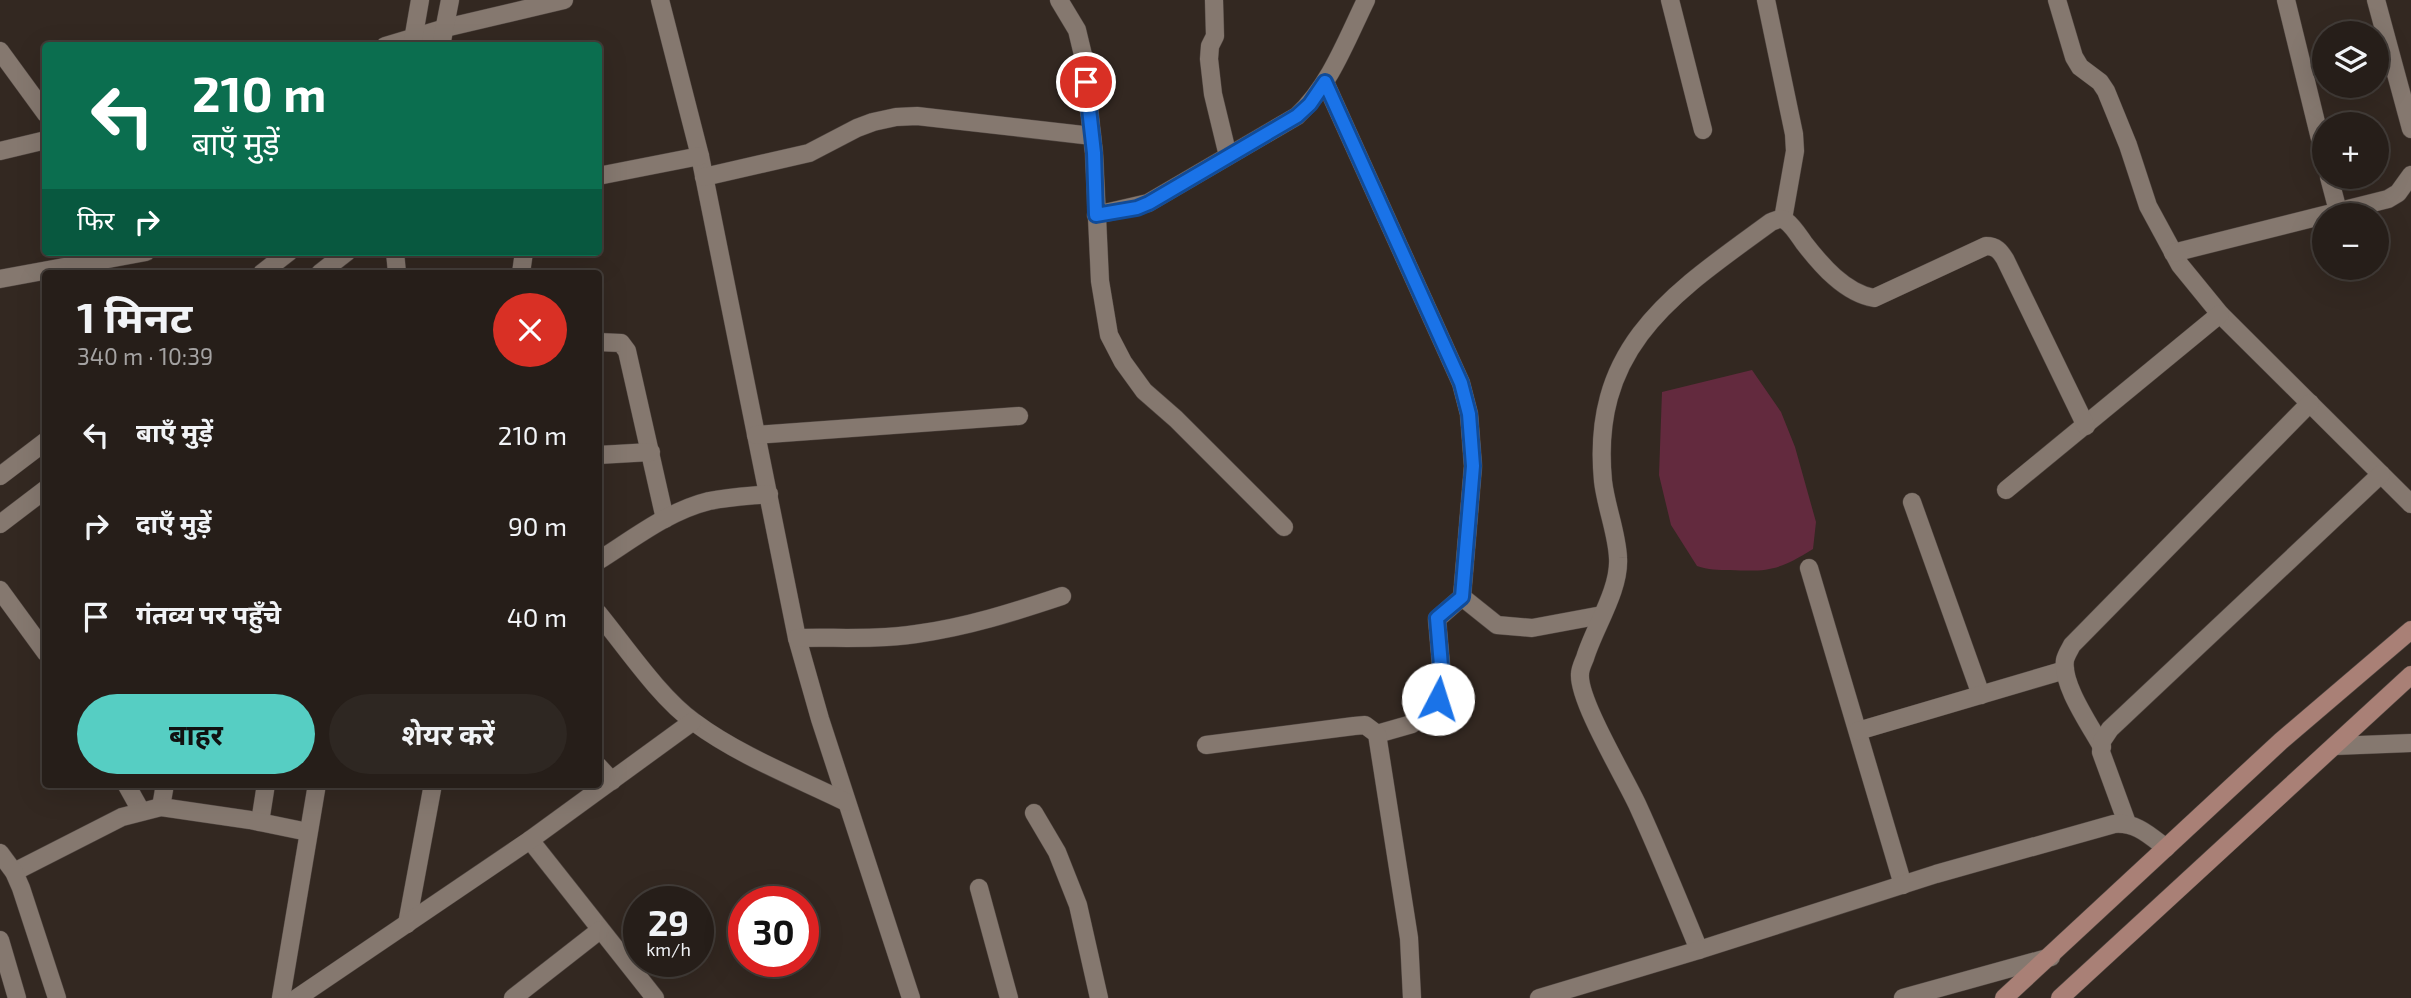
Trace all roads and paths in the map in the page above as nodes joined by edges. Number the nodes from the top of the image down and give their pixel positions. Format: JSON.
{"nodes":[{"id":1,"x":420,"y":0,"type":"edge"},
{"id":2,"x":450,"y":0,"type":"edge"},
{"id":3,"x":564,"y":0,"type":"edge"},
{"id":4,"x":660,"y":0,"type":"edge"},
{"id":5,"x":1059,"y":0,"type":"edge"},
{"id":6,"x":1214,"y":0,"type":"edge"},
{"id":7,"x":1366,"y":0,"type":"edge"},
{"id":8,"x":1670,"y":0,"type":"edge"},
{"id":9,"x":1766,"y":0,"type":"edge"},
{"id":10,"x":2057,"y":0,"type":"edge"},
{"id":11,"x":2286,"y":0,"type":"edge"},
{"id":12,"x":2376,"y":0,"type":"edge"},
{"id":13,"x":443,"y":37,"type":"edge"},
{"id":14,"x":413,"y":42,"type":"edge"},
{"id":15,"x":0,"y":51,"type":"edge"},
{"id":16,"x":1325,"y":82,"type":"junction"},
{"id":17,"x":42,"y":109,"type":"edge"},
{"id":18,"x":2313,"y":112,"type":"edge"},
{"id":19,"x":2411,"y":129,"type":"edge"},
{"id":20,"x":1703,"y":130,"type":"dead end"},
{"id":21,"x":1092,"y":136,"type":"junction"},
{"id":22,"x":42,"y":141,"type":"edge"},
{"id":23,"x":0,"y":151,"type":"edge"},
{"id":24,"x":701,"y":156,"type":"junction"},
{"id":25,"x":1228,"y":156,"type":"junction"},
{"id":26,"x":602,"y":175,"type":"edge"},
{"id":27,"x":2411,"y":176,"type":"edge"},
{"id":28,"x":704,"y":177,"type":"junction"},
{"id":29,"x":2371,"y":203,"type":"edge"},
{"id":30,"x":1096,"y":215,"type":"junction"},
{"id":31,"x":2312,"y":218,"type":"edge"},
{"id":32,"x":1783,"y":219,"type":"junction"},
{"id":33,"x":2172,"y":253,"type":"junction"},
{"id":34,"x":124,"y":256,"type":"edge"},
{"id":35,"x":284,"y":256,"type":"edge"},
{"id":36,"x":342,"y":256,"type":"edge"},
{"id":37,"x":49,"y":270,"type":"edge"},
{"id":38,"x":266,"y":270,"type":"edge"},
{"id":39,"x":324,"y":270,"type":"edge"},
{"id":40,"x":42,"y":271,"type":"edge"},
{"id":41,"x":0,"y":279,"type":"edge"},
{"id":42,"x":2220,"y":314,"type":"junction"},
{"id":43,"x":602,"y":342,"type":"edge"},
{"id":44,"x":2310,"y":403,"type":"junction"},
{"id":45,"x":1019,"y":416,"type":"dead end"},
{"id":46,"x":2086,"y":426,"type":"junction"},
{"id":47,"x":756,"y":435,"type":"junction"},
{"id":48,"x":42,"y":444,"type":"edge"},
{"id":49,"x":651,"y":452,"type":"junction"},
{"id":50,"x":602,"y":455,"type":"edge"},
{"id":51,"x":2381,"y":474,"type":"junction"},
{"id":52,"x":0,"y":477,"type":"edge"},
{"id":53,"x":2006,"y":490,"type":"dead end"},
{"id":54,"x":42,"y":492,"type":"edge"},
{"id":55,"x":769,"y":494,"type":"junction"},
{"id":56,"x":1912,"y":502,"type":"dead end"},
{"id":57,"x":2411,"y":504,"type":"edge"},
{"id":58,"x":665,"y":519,"type":"junction"},
{"id":59,"x":0,"y":524,"type":"edge"},
{"id":60,"x":1284,"y":527,"type":"dead end"},
{"id":61,"x":602,"y":558,"type":"edge"},
{"id":62,"x":1809,"y":568,"type":"dead end"},
{"id":63,"x":0,"y":590,"type":"edge"},
{"id":64,"x":1062,"y":596,"type":"dead end"},
{"id":65,"x":1462,"y":597,"type":"junction"},
{"id":66,"x":1602,"y":615,"type":"junction"},
{"id":67,"x":602,"y":618,"type":"edge"},
{"id":68,"x":2411,"y":630,"type":"edge"},
{"id":69,"x":797,"y":638,"type":"junction"},
{"id":70,"x":42,"y":648,"type":"edge"},
{"id":71,"x":2065,"y":670,"type":"junction"},
{"id":72,"x":2411,"y":676,"type":"edge"},
{"id":73,"x":1981,"y":695,"type":"junction"},
{"id":74,"x":692,"y":722,"type":"junction"},
{"id":75,"x":1858,"y":731,"type":"junction"},
{"id":76,"x":1377,"y":734,"type":"junction"},
{"id":77,"x":2411,"y":743,"type":"edge"},
{"id":78,"x":1206,"y":745,"type":"dead end"},
{"id":79,"x":2334,"y":746,"type":"junction"},
{"id":80,"x":2102,"y":747,"type":"junction"},
{"id":81,"x":602,"y":770,"type":"edge"},
{"id":82,"x":612,"y":781,"type":"junction"},
{"id":83,"x":127,"y":788,"type":"edge"},
{"id":84,"x":164,"y":788,"type":"edge"},
{"id":85,"x":265,"y":788,"type":"edge"},
{"id":86,"x":316,"y":788,"type":"edge"},
{"id":87,"x":432,"y":788,"type":"edge"},
{"id":88,"x":846,"y":802,"type":"junction"},
{"id":89,"x":162,"y":807,"type":"junction"},
{"id":90,"x":141,"y":811,"type":"junction"},
{"id":91,"x":1034,"y":813,"type":"dead end"},
{"id":92,"x":260,"y":822,"type":"junction"},
{"id":93,"x":2127,"y":823,"type":"junction"},
{"id":94,"x":308,"y":832,"type":"junction"},
{"id":95,"x":530,"y":840,"type":"junction"},
{"id":96,"x":2166,"y":848,"type":"junction"},
{"id":97,"x":0,"y":853,"type":"edge"},
{"id":98,"x":14,"y":872,"type":"junction"},
{"id":99,"x":1903,"y":885,"type":"junction"},
{"id":100,"x":979,"y":888,"type":"dead end"},
{"id":101,"x":407,"y":924,"type":"junction"},
{"id":102,"x":600,"y":930,"type":"junction"},
{"id":103,"x":0,"y":940,"type":"edge"},
{"id":104,"x":1699,"y":950,"type":"junction"},
{"id":105,"x":2051,"y":957,"type":"junction"},
{"id":106,"x":2015,"y":995,"type":"edge"},
{"id":107,"x":17,"y":998,"type":"edge"},
{"id":108,"x":57,"y":998,"type":"edge"},
{"id":109,"x":281,"y":998,"type":"edge"},
{"id":110,"x":297,"y":998,"type":"edge"},
{"id":111,"x":513,"y":998,"type":"edge"},
{"id":112,"x":655,"y":998,"type":"edge"},
{"id":113,"x":911,"y":998,"type":"edge"},
{"id":114,"x":1009,"y":998,"type":"edge"},
{"id":115,"x":1099,"y":998,"type":"edge"},
{"id":116,"x":1412,"y":998,"type":"edge"},
{"id":117,"x":1539,"y":998,"type":"edge"},
{"id":118,"x":1903,"y":998,"type":"edge"},
{"id":119,"x":2060,"y":998,"type":"edge"}],
"edges":[{"from":1,"to":14,"type":"street"},
{"from":2,"to":13,"type":"street"},
{"from":3,"to":13,"type":"street"},
{"from":4,"to":24,"type":"street"},
{"from":5,"to":21,"type":"street"},
{"from":6,"to":25,"type":"street"},
{"from":7,"to":16,"type":"street"},
{"from":8,"to":20,"type":"street"},
{"from":9,"to":32,"type":"street"},
{"from":10,"to":33,"type":"street"},
{"from":11,"to":18,"type":"street"},
{"from":12,"to":19,"type":"street"},
{"from":13,"to":14,"type":"street"},
{"from":15,"to":17,"type":"street"},
{"from":16,"to":25,"type":"street"},
{"from":16,"to":65,"type":"street"},
{"from":21,"to":28,"type":"street"},
{"from":21,"to":30,"type":"street"},
{"from":22,"to":23,"type":"street"},
{"from":24,"to":26,"type":"street"},
{"from":24,"to":28,"type":"street"},
{"from":25,"to":30,"type":"street"},
{"from":27,"to":29,"type":"street"},
{"from":28,"to":47,"type":"street"},
{"from":30,"to":60,"type":"street"},
{"from":31,"to":33,"type":"street"},
{"from":32,"to":46,"type":"street"},
{"from":32,"to":66,"type":"street"},
{"from":33,"to":42,"type":"street"},
{"from":34,"to":37,"type":"street"},
{"from":35,"to":38,"type":"street"},
{"from":36,"to":39,"type":"street"},
{"from":40,"to":41,"type":"street"},
{"from":42,"to":44,"type":"street"},
{"from":42,"to":46,"type":"street"},
{"from":43,"to":49,"type":"street"},
{"from":44,"to":51,"type":"street"},
{"from":44,"to":71,"type":"street"},
{"from":45,"to":47,"type":"street"},
{"from":46,"to":53,"type":"street"},
{"from":47,"to":55,"type":"street"},
{"from":48,"to":52,"type":"street"},
{"from":49,"to":50,"type":"street"},
{"from":49,"to":58,"type":"street"},
{"from":51,"to":57,"type":"street"},
{"from":51,"to":80,"type":"street"},
{"from":54,"to":59,"type":"street"},
{"from":55,"to":58,"type":"street"},
{"from":55,"to":69,"type":"street"},
{"from":56,"to":73,"type":"street"},
{"from":58,"to":61,"type":"street"},
{"from":62,"to":75,"type":"street"},
{"from":63,"to":70,"type":"street"},
{"from":64,"to":69,"type":"street"},
{"from":65,"to":66,"type":"street"},
{"from":65,"to":76,"type":"street"},
{"from":66,"to":104,"type":"street"},
{"from":67,"to":74,"type":"street"},
{"from":68,"to":96,"type":"main road"},
{"from":69,"to":88,"type":"street"},
{"from":71,"to":73,"type":"street"},
{"from":71,"to":80,"type":"street"},
{"from":72,"to":79,"type":"main road"},
{"from":73,"to":75,"type":"street"},
{"from":74,"to":82,"type":"street"},
{"from":74,"to":88,"type":"street"},
{"from":75,"to":99,"type":"street"},
{"from":76,"to":78,"type":"street"},
{"from":76,"to":116,"type":"street"},
{"from":77,"to":79,"type":"street"},
{"from":79,"to":119,"type":"main road"},
{"from":80,"to":93,"type":"street"},
{"from":81,"to":82,"type":"street"},
{"from":82,"to":95,"type":"street"},
{"from":83,"to":90,"type":"street"},
{"from":84,"to":89,"type":"street"},
{"from":85,"to":92,"type":"street"},
{"from":86,"to":94,"type":"street"},
{"from":87,"to":101,"type":"street"},
{"from":88,"to":113,"type":"street"},
{"from":89,"to":90,"type":"street"},
{"from":89,"to":92,"type":"street"},
{"from":90,"to":98,"type":"street"},
{"from":91,"to":115,"type":"street"},
{"from":92,"to":94,"type":"street"},
{"from":93,"to":96,"type":"street"},
{"from":93,"to":99,"type":"street"},
{"from":94,"to":109,"type":"street"},
{"from":95,"to":101,"type":"street"},
{"from":95,"to":102,"type":"street"},
{"from":96,"to":105,"type":"main road"},
{"from":97,"to":98,"type":"street"},
{"from":98,"to":108,"type":"street"},
{"from":99,"to":104,"type":"street"},
{"from":100,"to":114,"type":"street"},
{"from":101,"to":110,"type":"street"},
{"from":102,"to":111,"type":"street"},
{"from":102,"to":112,"type":"street"},
{"from":103,"to":107,"type":"street"},
{"from":104,"to":117,"type":"street"},
{"from":105,"to":106,"type":"main road"},
{"from":105,"to":118,"type":"street"}]}
